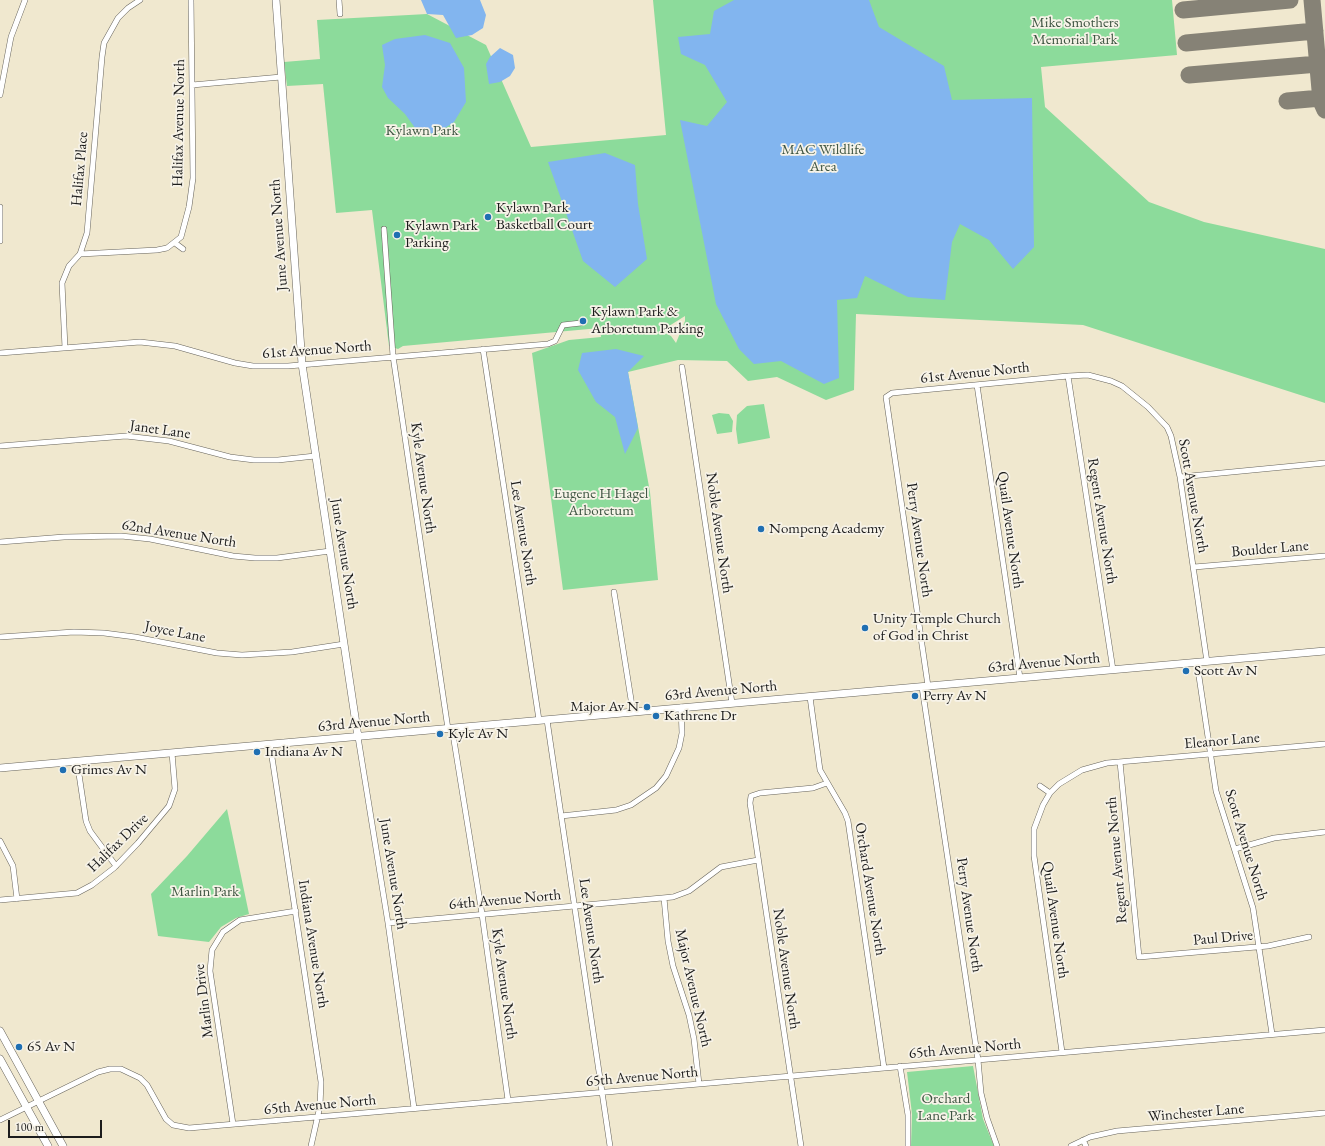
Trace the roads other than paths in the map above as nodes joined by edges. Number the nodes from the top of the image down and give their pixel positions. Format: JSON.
{"nodes":[{"id":1,"x":25,"y":0,"type":"edge"},
{"id":2,"x":140,"y":0,"type":"edge"},
{"id":3,"x":191,"y":0,"type":"edge"},
{"id":4,"x":276,"y":0,"type":"edge"},
{"id":5,"x":338,"y":0,"type":"edge"},
{"id":6,"x":340,"y":14,"type":"dead end"},
{"id":7,"x":281,"y":77,"type":"junction"},
{"id":8,"x":192,"y":85,"type":"junction"},
{"id":9,"x":0,"y":95,"type":"edge"},
{"id":10,"x":0,"y":207,"type":"edge"},
{"id":11,"x":384,"y":229,"type":"dead end"},
{"id":12,"x":0,"y":242,"type":"edge"},
{"id":13,"x":175,"y":243,"type":"junction"},
{"id":14,"x":183,"y":249,"type":"dead end"},
{"id":15,"x":80,"y":254,"type":"junction"},
{"id":16,"x":581,"y":323,"type":"dead end"},
{"id":17,"x":65,"y":348,"type":"junction"},
{"id":18,"x":483,"y":349,"type":"junction"},
{"id":19,"x":0,"y":354,"type":"edge"},
{"id":20,"x":393,"y":356,"type":"junction"},
{"id":21,"x":302,"y":364,"type":"junction"},
{"id":22,"x":682,"y":367,"type":"dead end"},
{"id":23,"x":1068,"y":376,"type":"junction"},
{"id":24,"x":977,"y":385,"type":"junction"},
{"id":25,"x":886,"y":397,"type":"joint"},
{"id":26,"x":0,"y":446,"type":"edge"},
{"id":27,"x":316,"y":456,"type":"junction"},
{"id":28,"x":1325,"y":464,"type":"edge"},
{"id":29,"x":1180,"y":477,"type":"junction"},
{"id":30,"x":0,"y":542,"type":"edge"},
{"id":31,"x":330,"y":551,"type":"junction"},
{"id":32,"x":1325,"y":556,"type":"edge"},
{"id":33,"x":1194,"y":568,"type":"junction"},
{"id":34,"x":614,"y":592,"type":"dead end"},
{"id":35,"x":0,"y":637,"type":"edge"},
{"id":36,"x":344,"y":644,"type":"junction"},
{"id":37,"x":1325,"y":652,"type":"edge"},
{"id":38,"x":1207,"y":662,"type":"junction"},
{"id":39,"x":1197,"y":663,"type":"junction"},
{"id":40,"x":1113,"y":670,"type":"junction"},
{"id":41,"x":1020,"y":678,"type":"junction"},
{"id":42,"x":925,"y":686,"type":"junction"},
{"id":43,"x":810,"y":697,"type":"junction"},
{"id":44,"x":732,"y":703,"type":"junction"},
{"id":45,"x":681,"y":707,"type":"junction"},
{"id":46,"x":633,"y":712,"type":"junction"},
{"id":47,"x":539,"y":720,"type":"junction"},
{"id":48,"x":547,"y":720,"type":"junction"},
{"id":49,"x":450,"y":728,"type":"junction"},
{"id":50,"x":358,"y":737,"type":"junction"},
{"id":51,"x":270,"y":744,"type":"junction"},
{"id":52,"x":1325,"y":744,"type":"edge"},
{"id":53,"x":172,"y":753,"type":"junction"},
{"id":54,"x":1210,"y":754,"type":"junction"},
{"id":55,"x":77,"y":761,"type":"junction"},
{"id":56,"x":1120,"y":762,"type":"junction"},
{"id":57,"x":0,"y":768,"type":"edge"},
{"id":58,"x":827,"y":783,"type":"junction"},
{"id":59,"x":1040,"y":786,"type":"dead end"},
{"id":60,"x":1050,"y":793,"type":"junction"},
{"id":61,"x":561,"y":816,"type":"junction"},
{"id":62,"x":1325,"y":832,"type":"edge"},
{"id":63,"x":0,"y":841,"type":"edge"},
{"id":64,"x":1235,"y":849,"type":"junction"},
{"id":65,"x":758,"y":860,"type":"junction"},
{"id":66,"x":116,"y":866,"type":"junction"},
{"id":67,"x":664,"y":898,"type":"junction"},
{"id":68,"x":18,"y":899,"type":"junction"},
{"id":69,"x":0,"y":900,"type":"edge"},
{"id":70,"x":576,"y":906,"type":"junction"},
{"id":71,"x":296,"y":911,"type":"junction"},
{"id":72,"x":482,"y":914,"type":"junction"},
{"id":73,"x":388,"y":923,"type":"junction"},
{"id":74,"x":1309,"y":937,"type":"dead end"},
{"id":75,"x":1259,"y":947,"type":"junction"},
{"id":76,"x":1139,"y":957,"type":"joint"},
{"id":77,"x":1325,"y":1030,"type":"edge"},
{"id":78,"x":0,"y":1031,"type":"edge"},
{"id":79,"x":1272,"y":1034,"type":"junction"},
{"id":80,"x":1062,"y":1052,"type":"junction"},
{"id":81,"x":0,"y":1059,"type":"edge"},
{"id":82,"x":978,"y":1060,"type":"junction"},
{"id":83,"x":900,"y":1066,"type":"junction"},
{"id":84,"x":884,"y":1068,"type":"junction"},
{"id":85,"x":790,"y":1076,"type":"junction"},
{"id":86,"x":699,"y":1084,"type":"junction"},
{"id":87,"x":602,"y":1092,"type":"junction"},
{"id":88,"x":508,"y":1100,"type":"junction"},
{"id":89,"x":38,"y":1102,"type":"junction"},
{"id":90,"x":27,"y":1108,"type":"junction"},
{"id":91,"x":414,"y":1108,"type":"junction"},
{"id":92,"x":1325,"y":1113,"type":"edge"},
{"id":93,"x":318,"y":1117,"type":"junction"},
{"id":94,"x":0,"y":1120,"type":"edge"},
{"id":95,"x":233,"y":1124,"type":"junction"},
{"id":96,"x":1083,"y":1140,"type":"junction"},
{"id":97,"x":48,"y":1146,"type":"edge"},
{"id":98,"x":63,"y":1146,"type":"edge"},
{"id":99,"x":312,"y":1146,"type":"edge"},
{"id":100,"x":610,"y":1146,"type":"edge"},
{"id":101,"x":801,"y":1146,"type":"edge"},
{"id":102,"x":908,"y":1146,"type":"edge"},
{"id":103,"x":997,"y":1146,"type":"edge"},
{"id":104,"x":1070,"y":1146,"type":"edge"},
{"id":105,"x":1086,"y":1146,"type":"edge"}],
"edges":[{"from":1,"to":9,"type":"street"},
{"from":2,"to":15,"type":"street","name":"Halifax Place"},
{"from":3,"to":8,"type":"street","name":"Halifax Avenue North"},
{"from":4,"to":7,"type":"street","name":"June Avenue North"},
{"from":5,"to":6,"type":"street"},
{"from":7,"to":8,"type":"street"},
{"from":7,"to":21,"type":"street","name":"June Avenue North"},
{"from":8,"to":13,"type":"street","name":"Halifax Avenue North"},
{"from":10,"to":12,"type":"street"},
{"from":11,"to":20,"type":"street","name":"Kyle Avenue North"},
{"from":13,"to":14,"type":"street"},
{"from":13,"to":15,"type":"street"},
{"from":15,"to":17,"type":"street","name":"Halifax Place"},
{"from":16,"to":18,"type":"street","name":"61st Avenue North"},
{"from":17,"to":19,"type":"street","name":"61st Avenue North"},
{"from":17,"to":21,"type":"street","name":"61st Avenue North"},
{"from":18,"to":20,"type":"street","name":"61st Avenue North"},
{"from":18,"to":47,"type":"street","name":"Lee Avenue North"},
{"from":20,"to":21,"type":"street","name":"61st Avenue North"},
{"from":20,"to":49,"type":"street","name":"Kyle Avenue North"},
{"from":21,"to":27,"type":"street","name":"June Avenue North"},
{"from":22,"to":44,"type":"street","name":"Noble Avenue North"},
{"from":23,"to":24,"type":"street","name":"61st Avenue North"},
{"from":23,"to":29,"type":"street","name":"Scott Avenue North"},
{"from":23,"to":40,"type":"street","name":"Regent Avenue North"},
{"from":24,"to":25,"type":"street","name":"61st Avenue North"},
{"from":24,"to":41,"type":"street","name":"Quail Avenue North"},
{"from":25,"to":42,"type":"street","name":"Perry Avenue North"},
{"from":26,"to":27,"type":"street","name":"Janet Lane"},
{"from":27,"to":31,"type":"street","name":"June Avenue North"},
{"from":28,"to":29,"type":"street"},
{"from":29,"to":33,"type":"street","name":"Scott Avenue North"},
{"from":30,"to":31,"type":"street","name":"62nd Avenue North"},
{"from":31,"to":36,"type":"street","name":"June Avenue North"},
{"from":32,"to":33,"type":"street","name":"Boulder Lane"},
{"from":33,"to":38,"type":"street","name":"Scott Avenue North"},
{"from":34,"to":46,"type":"street"},
{"from":35,"to":36,"type":"street","name":"Joyce Lane"},
{"from":36,"to":50,"type":"street","name":"June Avenue North"},
{"from":37,"to":38,"type":"street","name":"63rd Avenue North"},
{"from":38,"to":39,"type":"street","name":"63rd Avenue North"},
{"from":39,"to":40,"type":"street","name":"63rd Avenue North"},
{"from":39,"to":54,"type":"street","name":"Scott Avenue North"},
{"from":40,"to":41,"type":"street","name":"63rd Avenue North"},
{"from":41,"to":42,"type":"street","name":"63rd Avenue North"},
{"from":42,"to":43,"type":"street","name":"63rd Avenue North"},
{"from":42,"to":82,"type":"street","name":"Perry Avenue North"},
{"from":43,"to":44,"type":"street","name":"63rd Avenue North"},
{"from":43,"to":58,"type":"street","name":"Orchard Avenue North"},
{"from":44,"to":45,"type":"street","name":"63rd Avenue North"},
{"from":45,"to":46,"type":"street","name":"63rd Avenue North"},
{"from":45,"to":61,"type":"street"},
{"from":46,"to":48,"type":"street","name":"63rd Avenue North"},
{"from":47,"to":48,"type":"street","name":"63rd Avenue North"},
{"from":47,"to":49,"type":"street","name":"63rd Avenue North"},
{"from":48,"to":61,"type":"street","name":"Lee Avenue North"},
{"from":49,"to":50,"type":"street","name":"63rd Avenue North"},
{"from":49,"to":72,"type":"street","name":"Kyle Avenue North"},
{"from":50,"to":51,"type":"street","name":"63rd Avenue North"},
{"from":50,"to":73,"type":"street","name":"June Avenue North"},
{"from":51,"to":53,"type":"street","name":"63rd Avenue North"},
{"from":51,"to":71,"type":"street","name":"Indiana Avenue North"},
{"from":52,"to":54,"type":"street","name":"Eleanor Lane"},
{"from":53,"to":55,"type":"street","name":"63rd Avenue North"},
{"from":53,"to":66,"type":"street","name":"Halifax Drive"},
{"from":54,"to":56,"type":"street","name":"Eleanor Lane"},
{"from":54,"to":64,"type":"street","name":"Scott Avenue North"},
{"from":55,"to":57,"type":"street","name":"63rd Avenue North"},
{"from":55,"to":66,"type":"street"},
{"from":56,"to":60,"type":"street","name":"Quail Avenue North"},
{"from":56,"to":76,"type":"street","name":"Regent Avenue North"},
{"from":58,"to":65,"type":"street","name":"Noble Avenue North"},
{"from":58,"to":84,"type":"street","name":"Orchard Avenue North"},
{"from":59,"to":60,"type":"street"},
{"from":60,"to":80,"type":"street","name":"Quail Avenue North"},
{"from":61,"to":70,"type":"street","name":"Lee Avenue North"},
{"from":62,"to":64,"type":"street"},
{"from":63,"to":68,"type":"street"},
{"from":64,"to":75,"type":"street","name":"Scott Avenue North"},
{"from":65,"to":67,"type":"street","name":"64th Avenue North"},
{"from":65,"to":85,"type":"street","name":"Noble Avenue North"},
{"from":66,"to":68,"type":"street","name":"Halifax Drive"},
{"from":67,"to":70,"type":"street","name":"64th Avenue North"},
{"from":67,"to":86,"type":"street","name":"Major Avenue North"},
{"from":68,"to":69,"type":"street","name":"Halifax Drive"},
{"from":70,"to":72,"type":"street","name":"64th Avenue North"},
{"from":70,"to":87,"type":"street","name":"Lee Avenue North"},
{"from":71,"to":93,"type":"street","name":"Indiana Avenue North"},
{"from":71,"to":95,"type":"street","name":"Marlin Drive"},
{"from":72,"to":73,"type":"street","name":"64th Avenue North"},
{"from":72,"to":88,"type":"street","name":"Kyle Avenue North"},
{"from":73,"to":91,"type":"street","name":"June Avenue North"},
{"from":74,"to":75,"type":"street","name":"Paul Drive"},
{"from":75,"to":76,"type":"street","name":"Paul Drive"},
{"from":75,"to":79,"type":"street","name":"Scott Avenue North"},
{"from":77,"to":79,"type":"street","name":"65th Avenue North"},
{"from":78,"to":89,"type":"street"},
{"from":79,"to":80,"type":"street","name":"65th Avenue North"},
{"from":80,"to":82,"type":"street","name":"65th Avenue North"},
{"from":81,"to":90,"type":"street"},
{"from":82,"to":83,"type":"street","name":"65th Avenue North"},
{"from":82,"to":103,"type":"street","name":"Perry Avenue North"},
{"from":83,"to":84,"type":"street","name":"65th Avenue North"},
{"from":83,"to":102,"type":"street"},
{"from":84,"to":85,"type":"street","name":"65th Avenue North"},
{"from":85,"to":86,"type":"street","name":"65th Avenue North"},
{"from":85,"to":101,"type":"street","name":"Noble Avenue North"},
{"from":86,"to":87,"type":"street","name":"65th Avenue North"},
{"from":87,"to":88,"type":"street","name":"65th Avenue North"},
{"from":87,"to":100,"type":"street","name":"Lee Avenue North"},
{"from":88,"to":91,"type":"street","name":"65th Avenue North"},
{"from":89,"to":90,"type":"street","name":"65th Avenue North"},
{"from":89,"to":95,"type":"street","name":"65th Avenue North"},
{"from":89,"to":98,"type":"street"},
{"from":90,"to":94,"type":"street","name":"65th Avenue North"},
{"from":90,"to":97,"type":"street"},
{"from":91,"to":93,"type":"street","name":"65th Avenue North"},
{"from":92,"to":96,"type":"street","name":"Winchester Lane"},
{"from":93,"to":95,"type":"street","name":"65th Avenue North"},
{"from":93,"to":99,"type":"street","name":"Indiana Avenue North"},
{"from":96,"to":104,"type":"street","name":"Winchester Lane"},
{"from":96,"to":105,"type":"street"}]}
